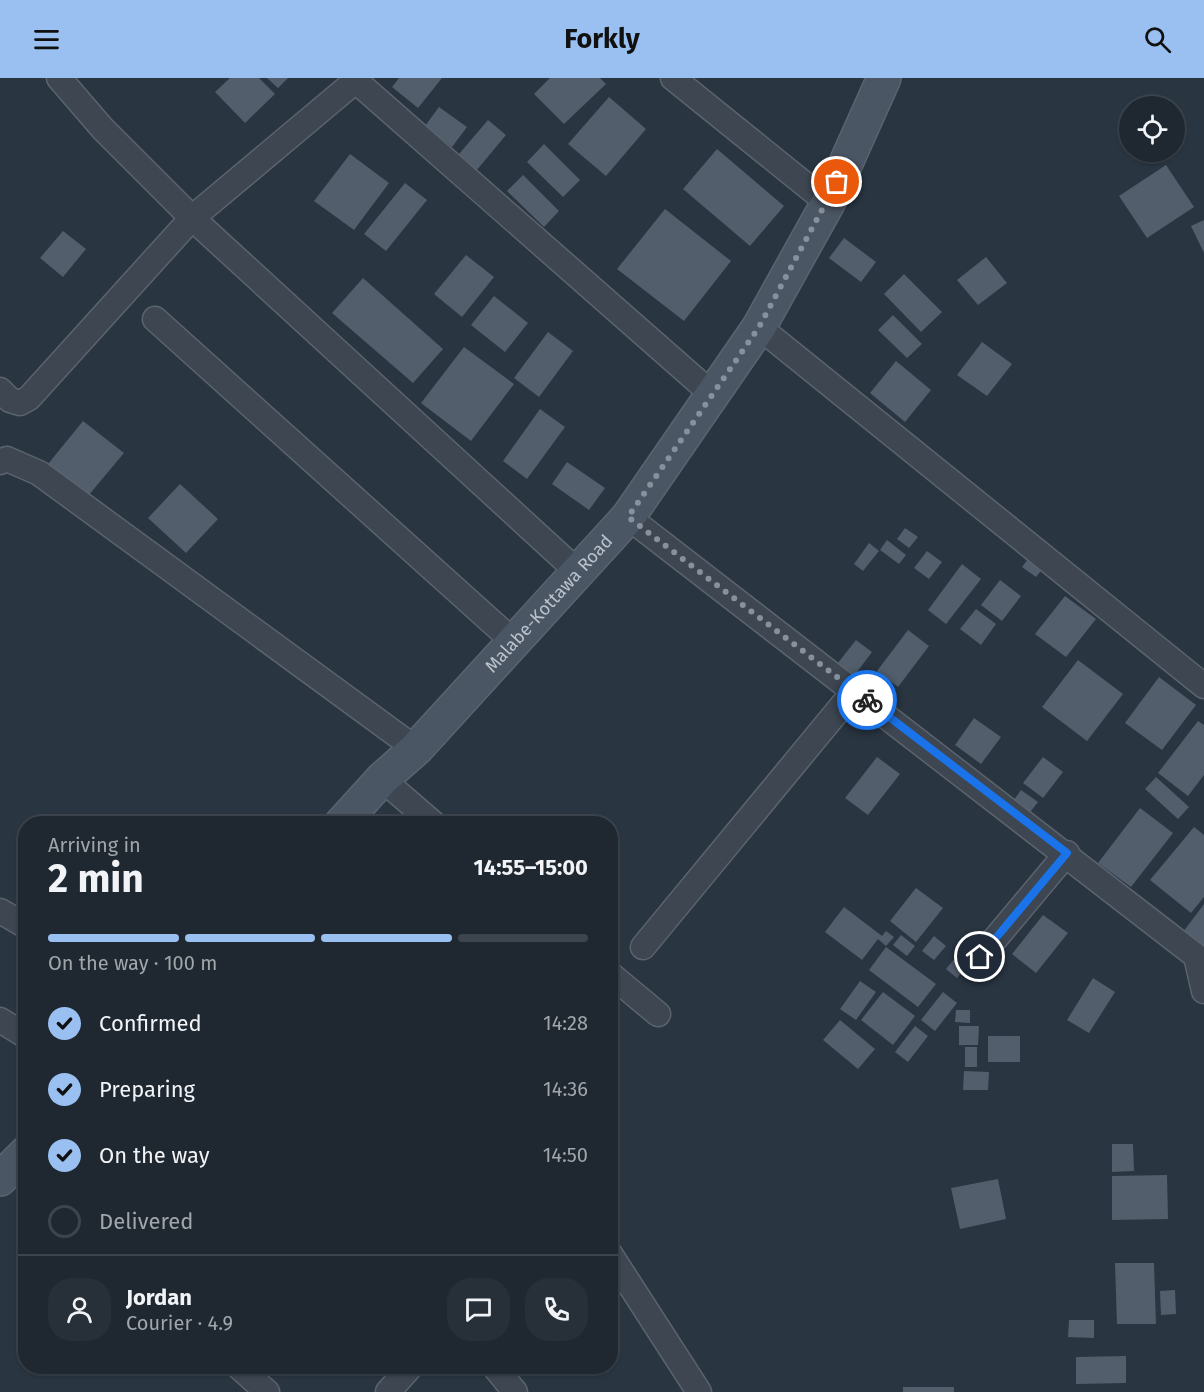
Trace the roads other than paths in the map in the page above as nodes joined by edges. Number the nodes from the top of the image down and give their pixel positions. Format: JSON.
{"nodes":[{"id":1,"x":59,"y":78,"type":"edge"},
{"id":2,"x":673,"y":78,"type":"edge"},
{"id":3,"x":884,"y":78,"type":"edge"},
{"id":4,"x":358,"y":80,"type":"edge"},
{"id":5,"x":828,"y":203,"type":"junction"},
{"id":6,"x":192,"y":218,"type":"junction"},
{"id":7,"x":155,"y":320,"type":"dead end"},
{"id":8,"x":759,"y":327,"type":"junction"},
{"id":9,"x":0,"y":390,"type":"edge"},
{"id":10,"x":712,"y":394,"type":"junction"},
{"id":11,"x":0,"y":462,"type":"edge"},
{"id":12,"x":628,"y":517,"type":"junction"},
{"id":13,"x":579,"y":573,"type":"junction"},
{"id":14,"x":514,"y":642,"type":"junction"},
{"id":15,"x":1204,"y":686,"type":"edge"},
{"id":16,"x":855,"y":690,"type":"junction"},
{"id":17,"x":416,"y":749,"type":"junction"},
{"id":18,"x":382,"y":779,"type":"junction"},
{"id":19,"x":348,"y":816,"type":"edge"},
{"id":20,"x":425,"y":816,"type":"edge"},
{"id":21,"x":1067,"y":853,"type":"junction"},
{"id":22,"x":0,"y":911,"type":"edge"},
{"id":23,"x":18,"y":921,"type":"edge"},
{"id":24,"x":643,"y":947,"type":"dead end"},
{"id":25,"x":980,"y":957,"type":"dead end"},
{"id":26,"x":618,"y":981,"type":"edge"},
{"id":27,"x":1204,"y":991,"type":"edge"},
{"id":28,"x":658,"y":1014,"type":"dead end"},
{"id":29,"x":0,"y":1020,"type":"edge"},
{"id":30,"x":18,"y":1031,"type":"edge"},
{"id":31,"x":618,"y":1266,"type":"edge"},
{"id":32,"x":247,"y":1374,"type":"edge"},
{"id":33,"x":404,"y":1374,"type":"edge"},
{"id":34,"x":500,"y":1374,"type":"edge"},
{"id":35,"x":267,"y":1392,"type":"edge"},
{"id":36,"x":388,"y":1392,"type":"edge"},
{"id":37,"x":514,"y":1392,"type":"edge"},
{"id":38,"x":699,"y":1392,"type":"edge"}],
"edges":[{"from":1,"to":6,"type":"street"},
{"from":2,"to":5,"type":"street"},
{"from":3,"to":5,"type":"main road","name":"Malabe-Kottawa Road"},
{"from":4,"to":6,"type":"street"},
{"from":4,"to":10,"type":"street"},
{"from":5,"to":8,"type":"main road","name":"Malabe-Kottawa Road"},
{"from":6,"to":9,"type":"street"},
{"from":6,"to":13,"type":"street"},
{"from":7,"to":14,"type":"street"},
{"from":8,"to":10,"type":"main road","name":"Malabe-Kottawa Road"},
{"from":8,"to":15,"type":"street"},
{"from":10,"to":12,"type":"main road","name":"Malabe-Kottawa Road"},
{"from":11,"to":17,"type":"street"},
{"from":12,"to":13,"type":"main road","name":"Malabe-Kottawa Road"},
{"from":12,"to":16,"type":"street"},
{"from":13,"to":14,"type":"main road","name":"Malabe-Kottawa Road"},
{"from":14,"to":17,"type":"main road","name":"Malabe-Kottawa Road"},
{"from":16,"to":21,"type":"street"},
{"from":16,"to":24,"type":"street"},
{"from":17,"to":18,"type":"main road","name":"Malabe-Kottawa Road"},
{"from":18,"to":19,"type":"main road","name":"Malabe-Kottawa Road"},
{"from":18,"to":20,"type":"street"},
{"from":21,"to":25,"type":"street"},
{"from":21,"to":27,"type":"street"},
{"from":22,"to":23,"type":"street"},
{"from":26,"to":28,"type":"street"},
{"from":29,"to":30,"type":"street"},
{"from":31,"to":38,"type":"street"},
{"from":32,"to":35,"type":"street"},
{"from":33,"to":36,"type":"street"},
{"from":34,"to":37,"type":"street"}]}
